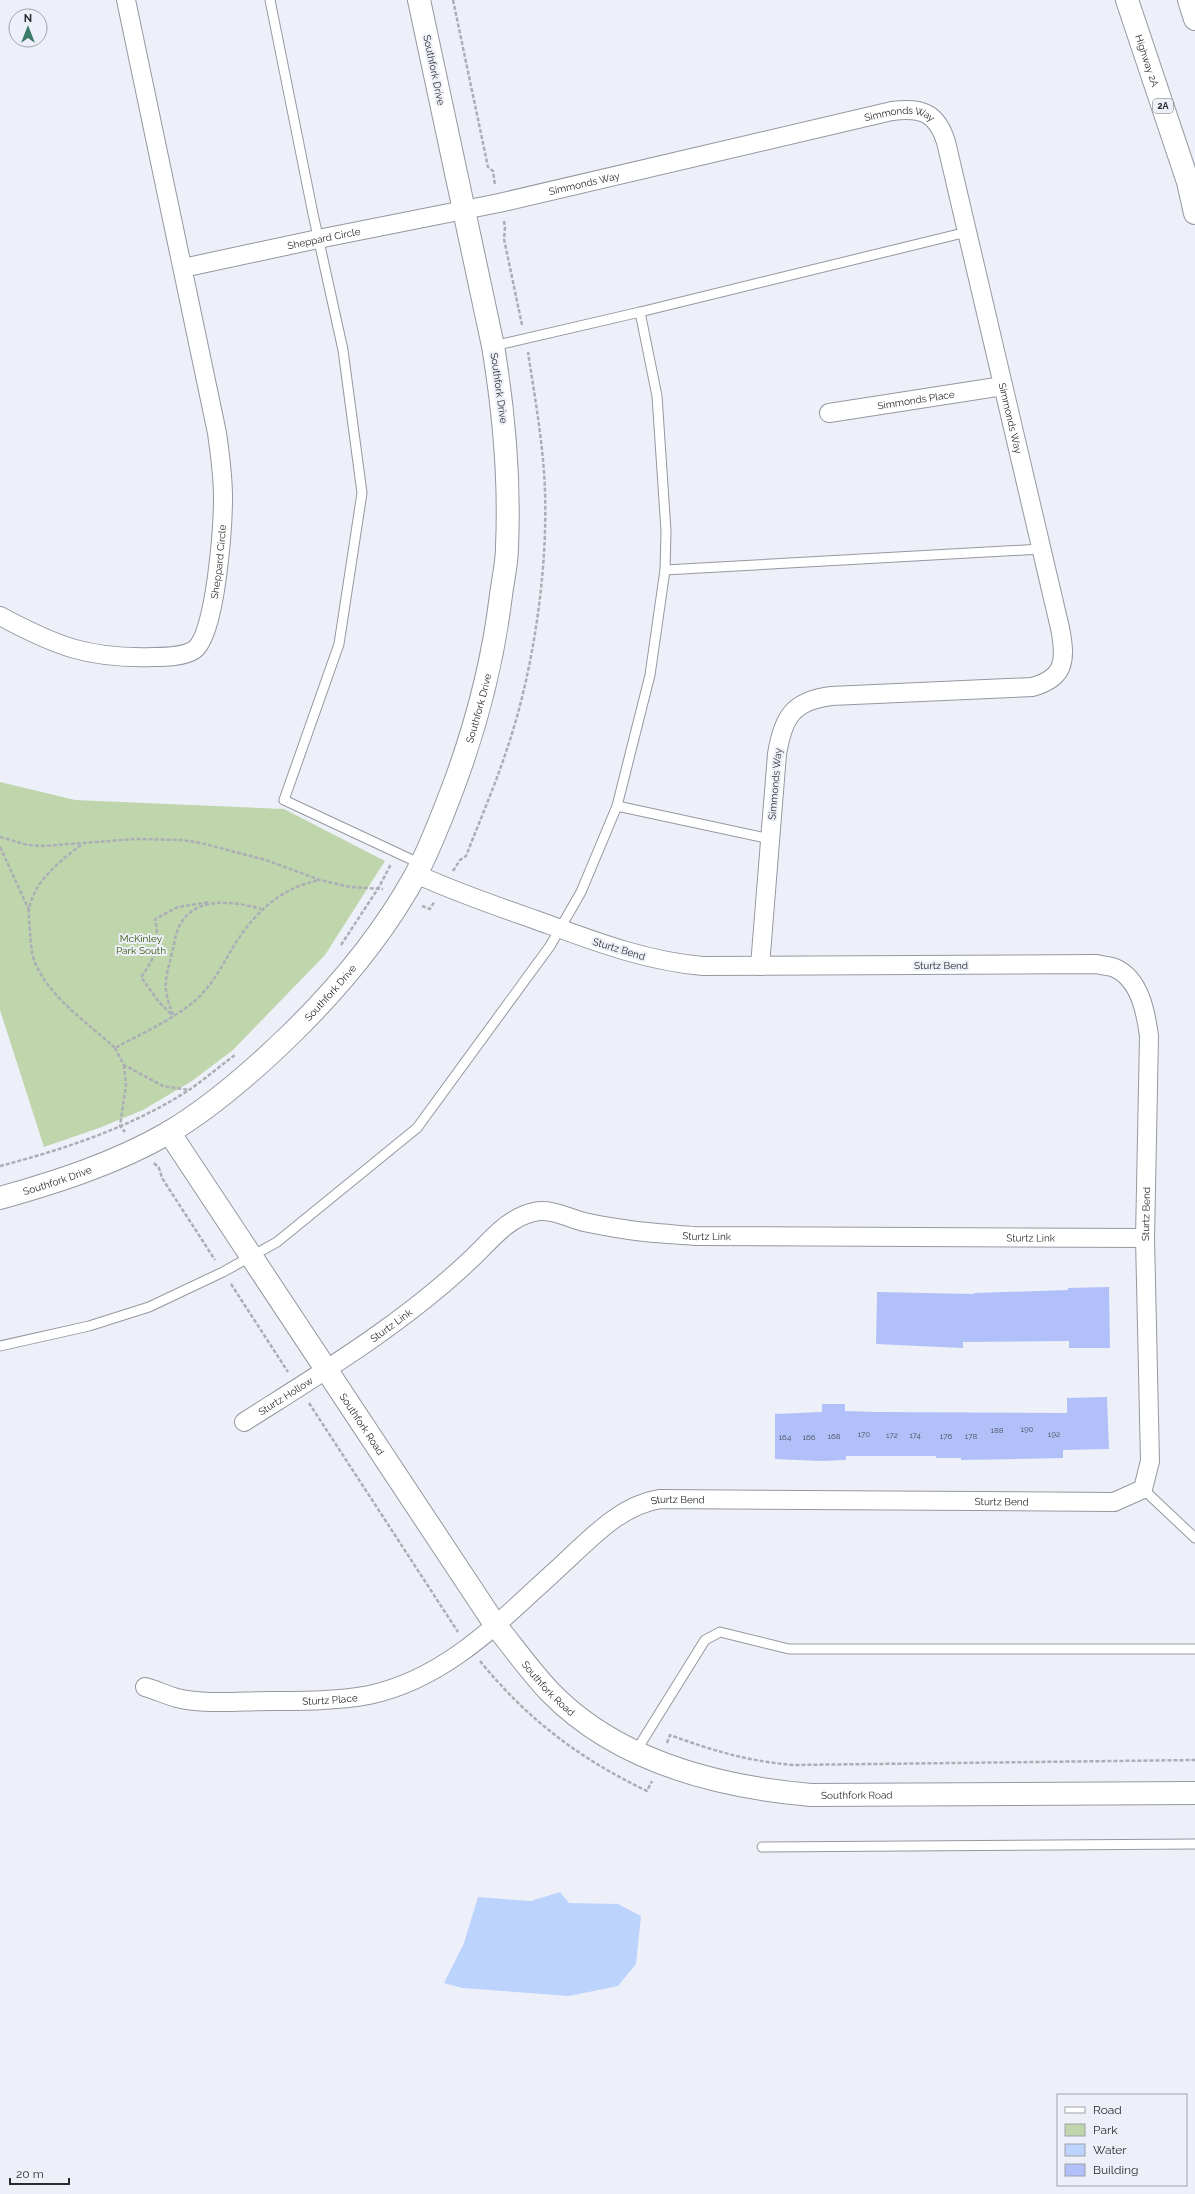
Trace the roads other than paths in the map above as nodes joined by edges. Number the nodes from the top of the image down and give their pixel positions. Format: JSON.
{"nodes":[{"id":1,"x":126,"y":0,"type":"edge"},
{"id":2,"x":270,"y":0,"type":"edge"},
{"id":3,"x":419,"y":0,"type":"edge"},
{"id":4,"x":1127,"y":0,"type":"edge"},
{"id":5,"x":1189,"y":0,"type":"edge"},
{"id":6,"x":1195,"y":19,"type":"edge"},
{"id":7,"x":464,"y":209,"type":"junction"},
{"id":8,"x":1195,"y":214,"type":"edge"},
{"id":9,"x":967,"y":232,"type":"junction"},
{"id":10,"x":318,"y":239,"type":"junction"},
{"id":11,"x":183,"y":268,"type":"junction"},
{"id":12,"x":640,"y":312,"type":"junction"},
{"id":13,"x":493,"y":346,"type":"junction"},
{"id":14,"x":1003,"y":386,"type":"junction"},
{"id":15,"x":829,"y":413,"type":"dead end"},
{"id":16,"x":1041,"y":549,"type":"junction"},
{"id":17,"x":665,"y":570,"type":"junction"},
{"id":18,"x":0,"y":616,"type":"edge"},
{"id":19,"x":617,"y":806,"type":"junction"},
{"id":20,"x":770,"y":839,"type":"junction"},
{"id":21,"x":419,"y":869,"type":"junction"},
{"id":22,"x":560,"y":929,"type":"junction"},
{"id":23,"x":760,"y":966,"type":"junction"},
{"id":24,"x":169,"y":1132,"type":"junction"},
{"id":25,"x":0,"y":1198,"type":"edge"},
{"id":26,"x":1145,"y":1238,"type":"junction"},
{"id":27,"x":252,"y":1257,"type":"junction"},
{"id":28,"x":0,"y":1346,"type":"edge"},
{"id":29,"x":326,"y":1370,"type":"junction"},
{"id":30,"x":244,"y":1422,"type":"dead end"},
{"id":31,"x":1143,"y":1490,"type":"junction"},
{"id":32,"x":1195,"y":1538,"type":"edge"},
{"id":33,"x":496,"y":1626,"type":"junction"},
{"id":34,"x":1195,"y":1649,"type":"edge"},
{"id":35,"x":145,"y":1687,"type":"dead end"},
{"id":36,"x":636,"y":1751,"type":"junction"},
{"id":37,"x":1195,"y":1793,"type":"edge"},
{"id":38,"x":1195,"y":1844,"type":"edge"},
{"id":39,"x":762,"y":1847,"type":"dead end"}],
"edges":[{"from":1,"to":11,"type":"street","name":"Sheppard Circle"},
{"from":2,"to":10,"type":"lane"},
{"from":3,"to":7,"type":"street","name":"Southfork Drive"},
{"from":4,"to":8,"type":"street","name":"Highway 2A","number":"2A"},
{"from":5,"to":6,"type":"street"},
{"from":7,"to":9,"type":"street","name":"Simmonds Way"},
{"from":7,"to":10,"type":"street","name":"Sheppard Circle"},
{"from":7,"to":13,"type":"street","name":"Southfork Drive"},
{"from":9,"to":12,"type":"lane"},
{"from":9,"to":14,"type":"street","name":"Simmonds Way"},
{"from":10,"to":11,"type":"street","name":"Sheppard Circle"},
{"from":10,"to":21,"type":"lane"},
{"from":11,"to":18,"type":"street","name":"Sheppard Circle"},
{"from":12,"to":13,"type":"lane"},
{"from":12,"to":17,"type":"lane"},
{"from":13,"to":21,"type":"street","name":"Southfork Drive"},
{"from":14,"to":15,"type":"street","name":"Simmonds Place"},
{"from":14,"to":16,"type":"street","name":"Simmonds Way"},
{"from":16,"to":17,"type":"lane"},
{"from":16,"to":20,"type":"street","name":"Simmonds Way"},
{"from":17,"to":19,"type":"lane"},
{"from":19,"to":20,"type":"lane"},
{"from":19,"to":22,"type":"lane"},
{"from":20,"to":23,"type":"street","name":"Simmonds Way"},
{"from":21,"to":22,"type":"street","name":"Sturtz Bend"},
{"from":21,"to":24,"type":"street","name":"Southfork Drive"},
{"from":22,"to":23,"type":"street","name":"Sturtz Bend"},
{"from":22,"to":27,"type":"lane"},
{"from":23,"to":26,"type":"street","name":"Sturtz Bend"},
{"from":24,"to":25,"type":"street","name":"Southfork Drive"},
{"from":24,"to":27,"type":"street","name":"Southfork Road"},
{"from":26,"to":29,"type":"street","name":"Sturtz Link"},
{"from":26,"to":31,"type":"street","name":"Sturtz Bend"},
{"from":27,"to":28,"type":"lane"},
{"from":27,"to":29,"type":"street","name":"Southfork Road"},
{"from":29,"to":30,"type":"street","name":"Sturtz Hollow"},
{"from":29,"to":33,"type":"street","name":"Southfork Road"},
{"from":31,"to":32,"type":"lane"},
{"from":31,"to":33,"type":"street","name":"Sturtz Bend"},
{"from":33,"to":35,"type":"street","name":"Sturtz Place"},
{"from":33,"to":36,"type":"street","name":"Southfork Road"},
{"from":34,"to":36,"type":"lane"},
{"from":36,"to":37,"type":"street","name":"Southfork Road"},
{"from":38,"to":39,"type":"lane"}]}
